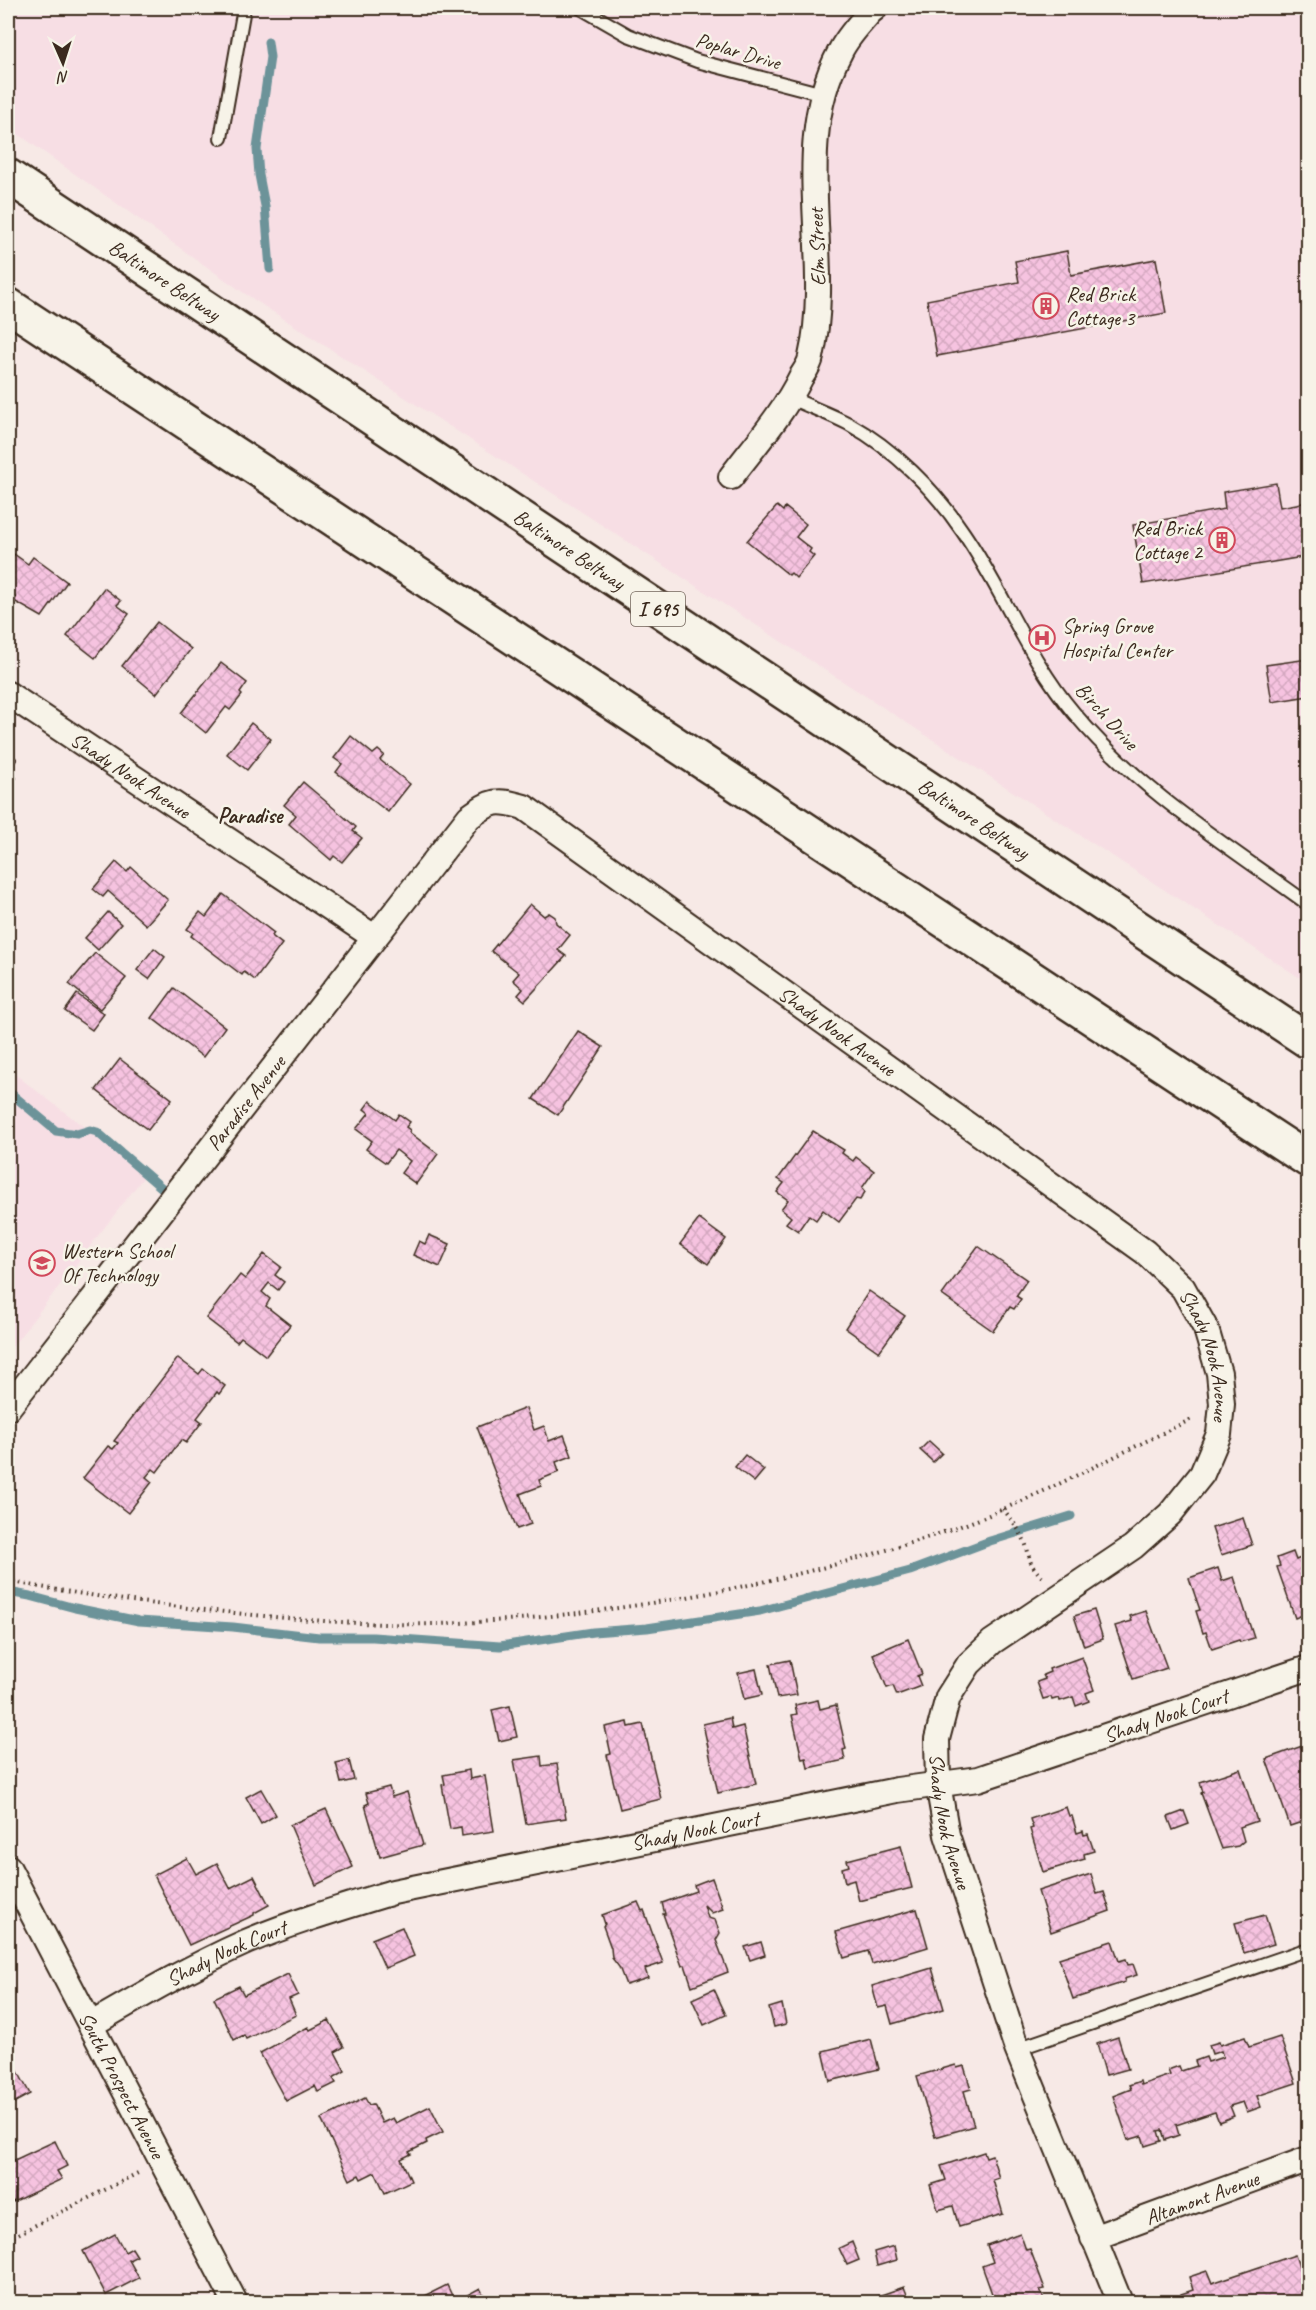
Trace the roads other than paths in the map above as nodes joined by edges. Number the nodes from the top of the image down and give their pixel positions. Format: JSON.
{"nodes":[{"id":1,"x":244,"y":8,"type":"edge"},
{"id":2,"x":581,"y":8,"type":"edge"},
{"id":3,"x":875,"y":8,"type":"edge"},
{"id":4,"x":823,"y":94,"type":"junction"},
{"id":5,"x":221,"y":138,"type":"dead end"},
{"id":6,"x":8,"y":176,"type":"edge"},
{"id":7,"x":8,"y":305,"type":"edge"},
{"id":8,"x":791,"y":398,"type":"junction"},
{"id":9,"x":731,"y":477,"type":"dead end"},
{"id":10,"x":8,"y":694,"type":"edge"},
{"id":11,"x":488,"y":803,"type":"joint"},
{"id":12,"x":1308,"y":904,"type":"edge"},
{"id":13,"x":374,"y":937,"type":"junction"},
{"id":14,"x":1308,"y":1041,"type":"edge"},
{"id":15,"x":1308,"y":1160,"type":"edge"},
{"id":16,"x":8,"y":1408,"type":"edge"},
{"id":17,"x":1308,"y":1668,"type":"edge"},
{"id":18,"x":938,"y":1784,"type":"junction"},
{"id":19,"x":8,"y":1867,"type":"edge"},
{"id":20,"x":1308,"y":1949,"type":"edge"},
{"id":21,"x":92,"y":2024,"type":"junction"},
{"id":22,"x":1017,"y":2049,"type":"junction"},
{"id":23,"x":1308,"y":2159,"type":"edge"},
{"id":24,"x":1093,"y":2238,"type":"junction"},
{"id":25,"x":235,"y":2302,"type":"edge"},
{"id":26,"x":1120,"y":2302,"type":"edge"}],
"edges":[{"from":1,"to":5,"type":"lane"},
{"from":2,"to":4,"type":"lane","name":"Poplar Drive"},
{"from":3,"to":4,"type":"street","name":"Elm Street"},
{"from":4,"to":8,"type":"street","name":"Elm Street"},
{"from":6,"to":14,"type":"highway","name":"Baltimore Beltway","number":"I 695"},
{"from":7,"to":15,"type":"highway"},
{"from":8,"to":9,"type":"street","name":"Elm Street"},
{"from":8,"to":12,"type":"lane","name":"Birch Drive"},
{"from":10,"to":13,"type":"street","name":"Shady Nook Avenue"},
{"from":11,"to":13,"type":"street","name":"Paradise Avenue"},
{"from":11,"to":18,"type":"street","name":"Shady Nook Avenue"},
{"from":13,"to":16,"type":"street","name":"Paradise Avenue"},
{"from":17,"to":18,"type":"street","name":"Shady Nook Court"},
{"from":18,"to":21,"type":"street","name":"Shady Nook Court"},
{"from":18,"to":22,"type":"street","name":"Shady Nook Avenue"},
{"from":19,"to":21,"type":"street","name":"South Prospect Avenue"},
{"from":20,"to":22,"type":"lane"},
{"from":21,"to":25,"type":"street","name":"South Prospect Avenue"},
{"from":22,"to":24,"type":"street","name":"Shady Nook Avenue"},
{"from":23,"to":24,"type":"street","name":"Altamont Avenue"},
{"from":24,"to":26,"type":"street","name":"Shady Nook Avenue"}]}
